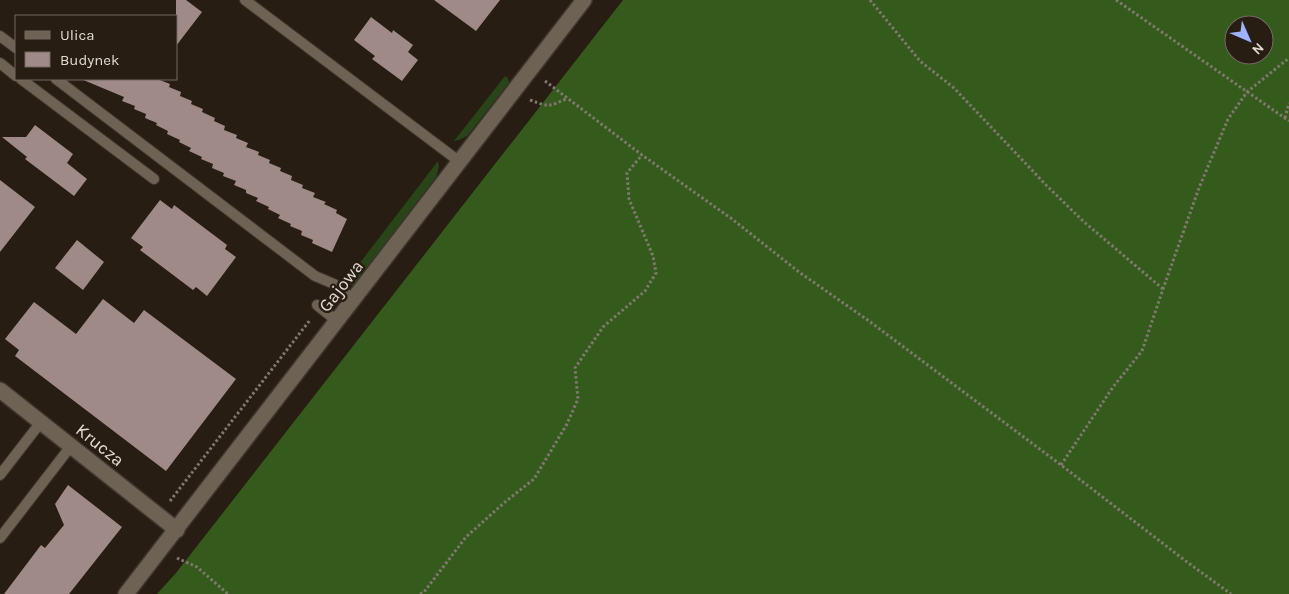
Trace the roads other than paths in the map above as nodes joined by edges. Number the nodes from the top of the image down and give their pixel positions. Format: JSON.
{"nodes":[{"id":1,"x":245,"y":0,"type":"edge"},
{"id":2,"x":584,"y":0,"type":"edge"},
{"id":3,"x":0,"y":36,"type":"edge"},
{"id":4,"x":15,"y":47,"type":"edge"},
{"id":5,"x":0,"y":63,"type":"edge"},
{"id":6,"x":15,"y":75,"type":"edge"},
{"id":7,"x":22,"y":80,"type":"edge"},
{"id":8,"x":57,"y":80,"type":"edge"},
{"id":9,"x":460,"y":162,"type":"junction"},
{"id":10,"x":154,"y":179,"type":"dead end"},
{"id":11,"x":354,"y":300,"type":"junction"},
{"id":12,"x":317,"y":305,"type":"dead end"},
{"id":13,"x":337,"y":321,"type":"junction"},
{"id":14,"x":0,"y":390,"type":"edge"},
{"id":15,"x":41,"y":422,"type":"junction"},
{"id":16,"x":71,"y":446,"type":"junction"},
{"id":17,"x":0,"y":474,"type":"edge"},
{"id":18,"x":177,"y":530,"type":"junction"},
{"id":19,"x":0,"y":538,"type":"edge"},
{"id":20,"x":126,"y":594,"type":"edge"}],
"edges":[{"from":1,"to":9,"type":"lane"},
{"from":2,"to":9,"type":"street","name":"Gajowa"},
{"from":3,"to":4,"type":"lane"},
{"from":5,"to":6,"type":"lane"},
{"from":7,"to":10,"type":"lane"},
{"from":8,"to":11,"type":"lane"},
{"from":9,"to":11,"type":"street","name":"Gajowa"},
{"from":11,"to":13,"type":"street","name":"Gajowa"},
{"from":12,"to":13,"type":"lane"},
{"from":13,"to":18,"type":"street","name":"Gajowa"},
{"from":14,"to":15,"type":"street","name":"Krucza"},
{"from":15,"to":16,"type":"street","name":"Krucza"},
{"from":15,"to":17,"type":"lane"},
{"from":16,"to":18,"type":"street","name":"Krucza"},
{"from":16,"to":19,"type":"lane"},
{"from":18,"to":20,"type":"street","name":"Gajowa"}]}
